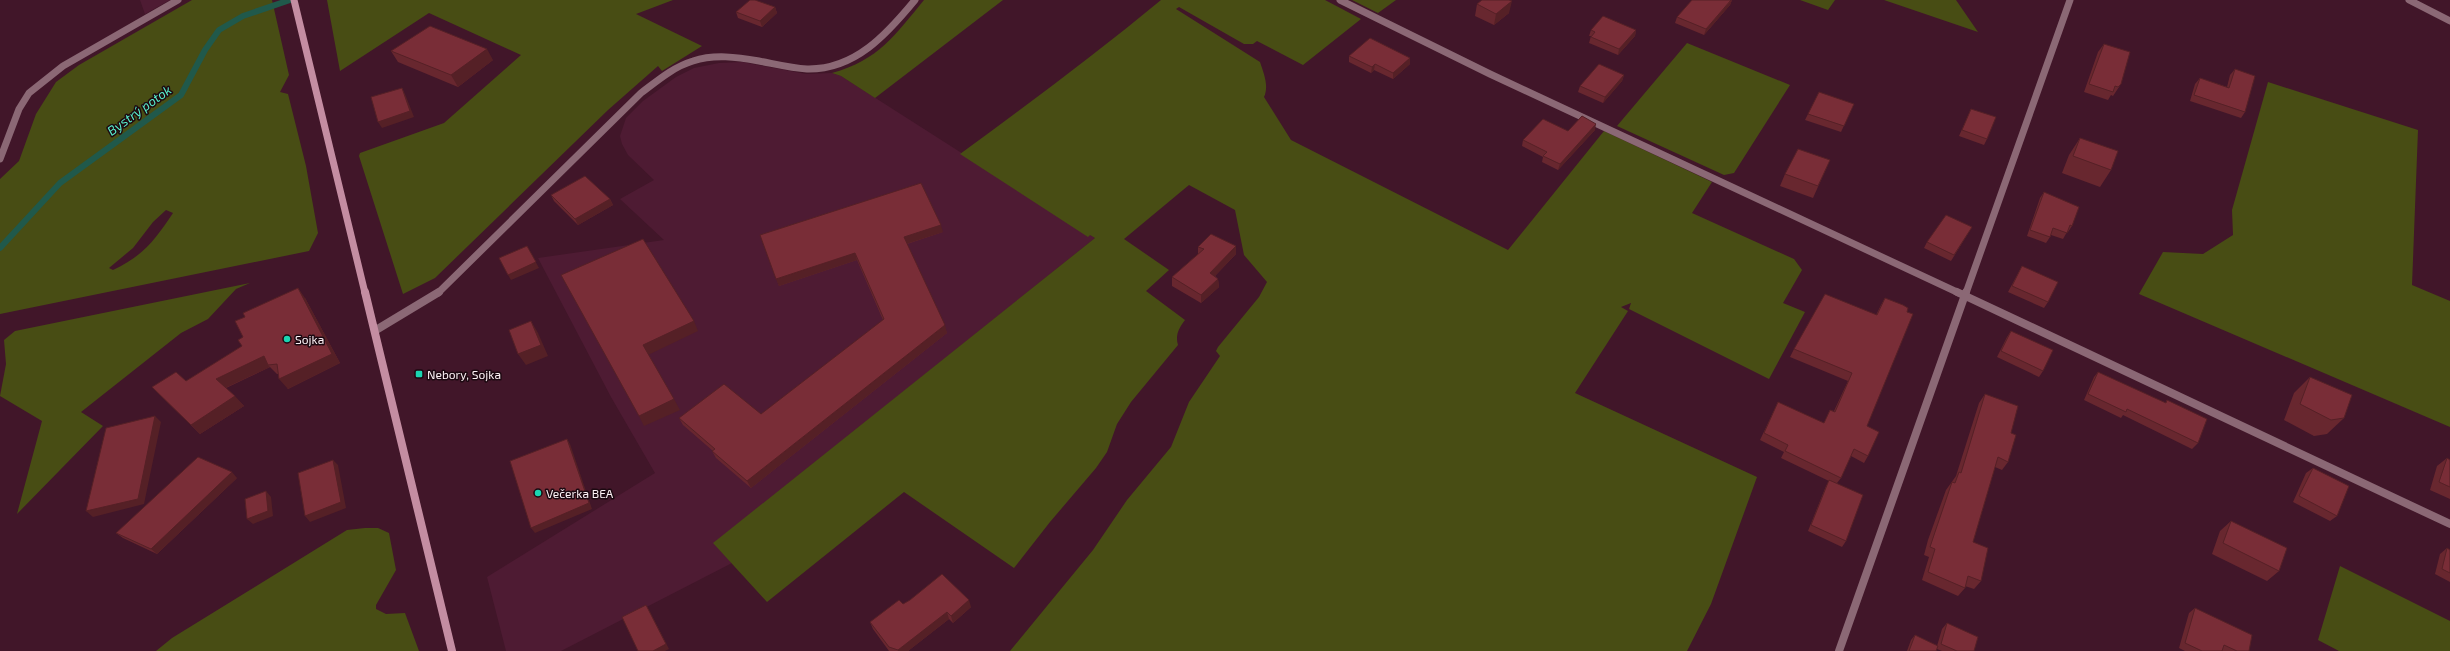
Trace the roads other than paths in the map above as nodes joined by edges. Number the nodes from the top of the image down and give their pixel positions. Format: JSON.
{"nodes":[{"id":1,"x":178,"y":0,"type":"edge"},
{"id":2,"x":294,"y":0,"type":"edge"},
{"id":3,"x":915,"y":0,"type":"edge"},
{"id":4,"x":1340,"y":0,"type":"edge"},
{"id":5,"x":2070,"y":0,"type":"edge"},
{"id":6,"x":2409,"y":0,"type":"edge"},
{"id":7,"x":2450,"y":21,"type":"edge"},
{"id":8,"x":0,"y":159,"type":"edge"},
{"id":9,"x":1965,"y":295,"type":"junction"},
{"id":10,"x":376,"y":330,"type":"junction"},
{"id":11,"x":2450,"y":524,"type":"edge"},
{"id":12,"x":452,"y":651,"type":"edge"},
{"id":13,"x":1839,"y":651,"type":"edge"}],
"edges":[{"from":1,"to":8,"type":"street"},
{"from":2,"to":10,"type":"main road"},
{"from":3,"to":10,"type":"street"},
{"from":4,"to":9,"type":"street"},
{"from":5,"to":9,"type":"street"},
{"from":6,"to":7,"type":"street"},
{"from":9,"to":11,"type":"street"},
{"from":9,"to":13,"type":"street"},
{"from":10,"to":12,"type":"main road"}]}
